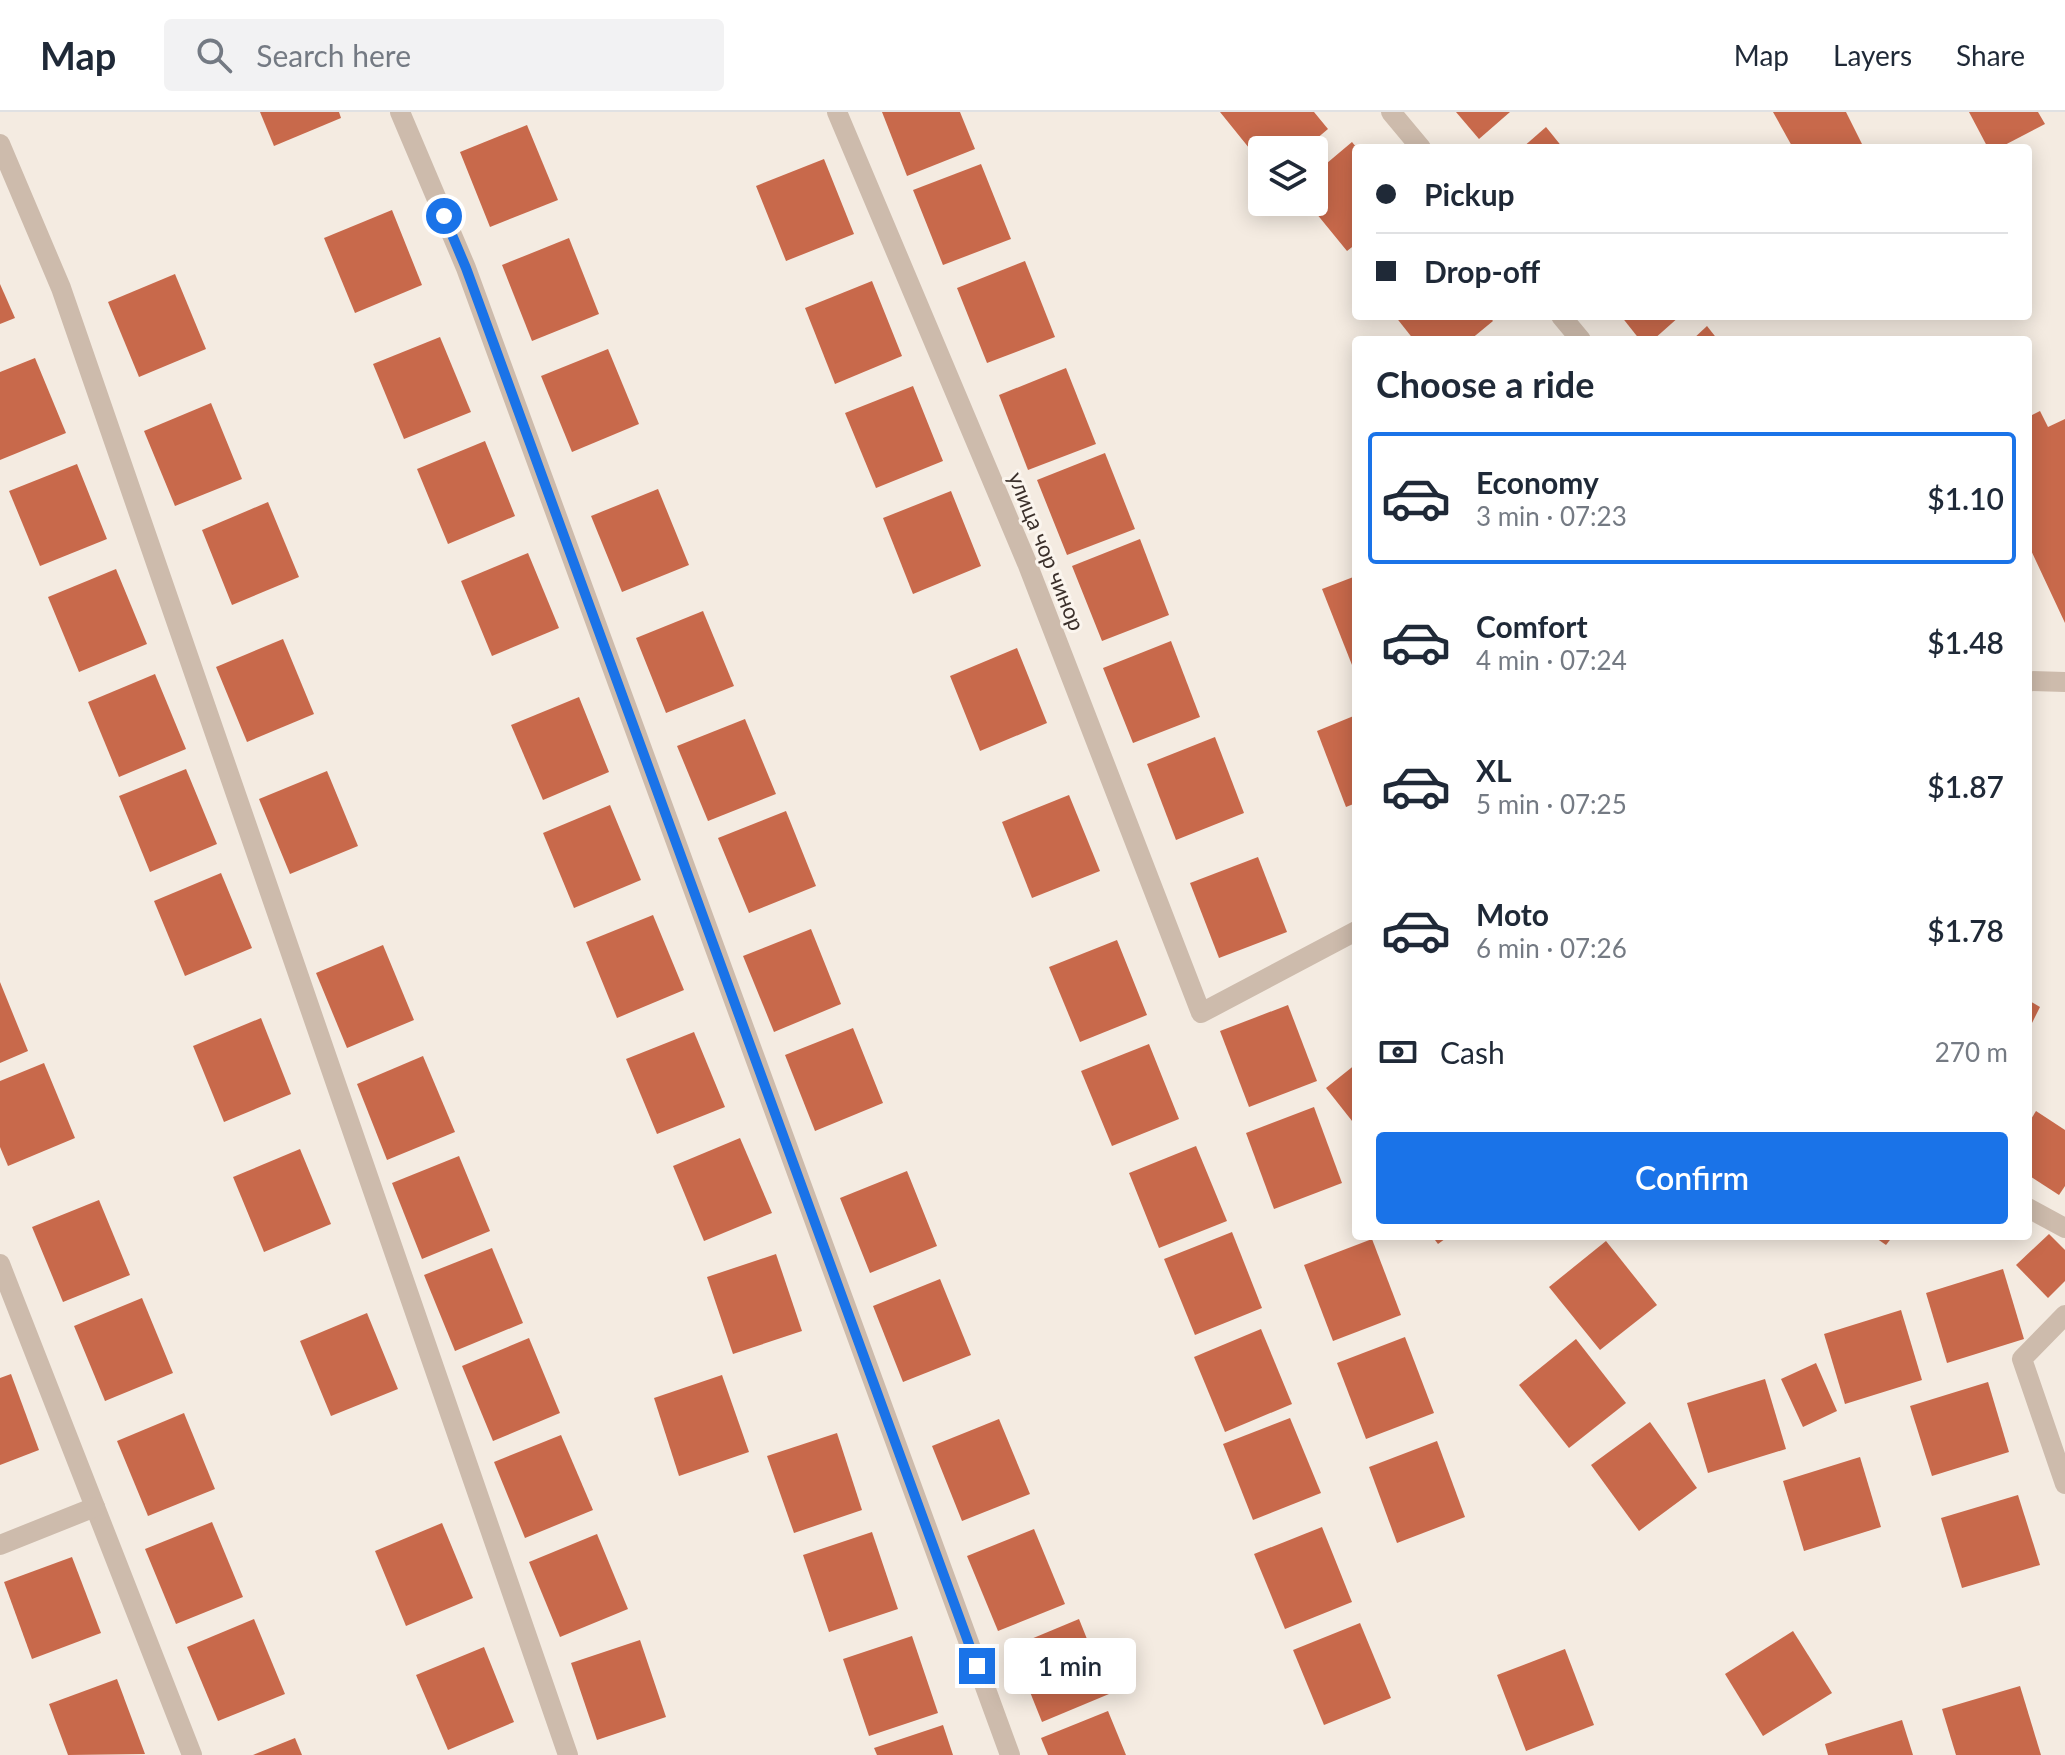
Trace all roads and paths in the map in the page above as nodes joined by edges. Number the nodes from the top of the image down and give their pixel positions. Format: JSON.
{"nodes":[{"id":1,"x":400,"y":112,"type":"edge"},
{"id":2,"x":837,"y":112,"type":"edge"},
{"id":3,"x":1391,"y":112,"type":"edge"},
{"id":4,"x":0,"y":144,"type":"edge"},
{"id":5,"x":1418,"y":144,"type":"edge"},
{"id":6,"x":1564,"y":320,"type":"edge"},
{"id":7,"x":1578,"y":336,"type":"edge"},
{"id":8,"x":2032,"y":681,"type":"edge"},
{"id":9,"x":2065,"y":682,"type":"edge"},
{"id":10,"x":1352,"y":933,"type":"edge"},
{"id":11,"x":2032,"y":1210,"type":"edge"},
{"id":12,"x":2065,"y":1228,"type":"edge"},
{"id":13,"x":0,"y":1264,"type":"edge"},
{"id":14,"x":2065,"y":1315,"type":"edge"},
{"id":15,"x":2065,"y":1484,"type":"edge"},
{"id":16,"x":95,"y":1507,"type":"junction"},
{"id":17,"x":0,"y":1545,"type":"edge"},
{"id":18,"x":192,"y":1755,"type":"edge"},
{"id":19,"x":568,"y":1755,"type":"edge"},
{"id":20,"x":1010,"y":1755,"type":"edge"}],
"edges":[{"from":1,"to":20,"type":"street"},
{"from":2,"to":10,"type":"street","name":"улица чор чинор"},
{"from":3,"to":5,"type":"street"},
{"from":4,"to":19,"type":"street"},
{"from":6,"to":7,"type":"street"},
{"from":8,"to":9,"type":"street"},
{"from":11,"to":12,"type":"street"},
{"from":13,"to":16,"type":"street"},
{"from":14,"to":15,"type":"street"},
{"from":16,"to":17,"type":"street"},
{"from":16,"to":18,"type":"street"}]}
